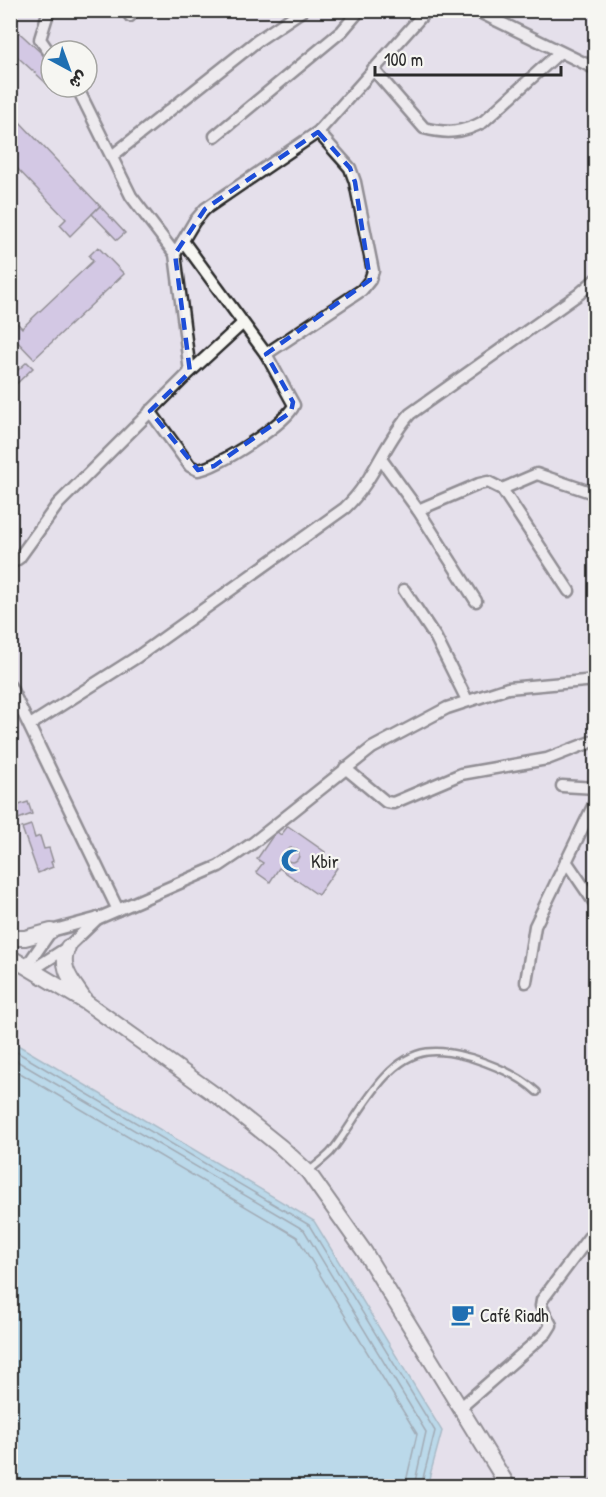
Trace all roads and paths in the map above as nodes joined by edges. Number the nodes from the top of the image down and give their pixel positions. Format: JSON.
{"nodes":[{"id":1,"x":49,"y":10,"type":"edge"},
{"id":2,"x":303,"y":10,"type":"edge"},
{"id":3,"x":360,"y":10,"type":"edge"},
{"id":4,"x":427,"y":10,"type":"edge"},
{"id":5,"x":475,"y":10,"type":"edge"},
{"id":6,"x":40,"y":39,"type":"edge"},
{"id":7,"x":560,"y":52,"type":"junction"},
{"id":8,"x":373,"y":69,"type":"junction"},
{"id":9,"x":596,"y":69,"type":"edge"},
{"id":10,"x":83,"y":99,"type":"edge"},
{"id":11,"x":318,"y":132,"type":"junction"},
{"id":12,"x":215,"y":136,"type":"dead end"},
{"id":13,"x":112,"y":156,"type":"junction"},
{"id":14,"x":183,"y":241,"type":"junction"},
{"id":15,"x":175,"y":254,"type":"junction"},
{"id":16,"x":596,"y":279,"type":"edge"},
{"id":17,"x":242,"y":324,"type":"junction"},
{"id":18,"x":266,"y":354,"type":"junction"},
{"id":19,"x":190,"y":372,"type":"junction"},
{"id":20,"x":150,"y":411,"type":"junction"},
{"id":21,"x":381,"y":459,"type":"junction"},
{"id":22,"x":502,"y":489,"type":"junction"},
{"id":23,"x":596,"y":494,"type":"edge"},
{"id":24,"x":418,"y":510,"type":"junction"},
{"id":25,"x":10,"y":564,"type":"edge"},
{"id":26,"x":404,"y":591,"type":"dead end"},
{"id":27,"x":569,"y":591,"type":"dead end"},
{"id":28,"x":476,"y":601,"type":"dead end"},
{"id":29,"x":596,"y":680,"type":"edge"},
{"id":30,"x":10,"y":686,"type":"edge"},
{"id":31,"x":466,"y":700,"type":"junction"},
{"id":32,"x":30,"y":725,"type":"junction"},
{"id":33,"x":596,"y":740,"type":"edge"},
{"id":34,"x":345,"y":768,"type":"junction"},
{"id":35,"x":562,"y":786,"type":"dead end"},
{"id":36,"x":596,"y":788,"type":"edge"},
{"id":37,"x":596,"y":800,"type":"edge"},
{"id":38,"x":566,"y":861,"type":"junction"},
{"id":39,"x":596,"y":905,"type":"edge"},
{"id":40,"x":118,"y":910,"type":"junction"},
{"id":41,"x":99,"y":918,"type":"junction"},
{"id":42,"x":51,"y":931,"type":"junction"},
{"id":43,"x":10,"y":938,"type":"edge"},
{"id":44,"x":68,"y":946,"type":"junction"},
{"id":45,"x":10,"y":957,"type":"edge"},
{"id":46,"x":29,"y":969,"type":"junction"},
{"id":47,"x":526,"y":982,"type":"dead end"},
{"id":48,"x":87,"y":1003,"type":"junction"},
{"id":49,"x":537,"y":1092,"type":"dead end"},
{"id":50,"x":308,"y":1172,"type":"junction"},
{"id":51,"x":596,"y":1228,"type":"edge"},
{"id":52,"x":460,"y":1408,"type":"junction"},
{"id":53,"x":508,"y":1486,"type":"edge"}],
"edges":[{"from":1,"to":6,"type":"street"},
{"from":2,"to":13,"type":"street"},
{"from":3,"to":12,"type":"street"},
{"from":4,"to":8,"type":"street"},
{"from":5,"to":7,"type":"street"},
{"from":7,"to":8,"type":"street"},
{"from":7,"to":9,"type":"street"},
{"from":8,"to":11,"type":"street"},
{"from":10,"to":13,"type":"street"},
{"from":11,"to":14,"type":"street"},
{"from":11,"to":18,"type":"street"},
{"from":13,"to":15,"type":"street"},
{"from":14,"to":15,"type":"street"},
{"from":14,"to":17,"type":"street"},
{"from":15,"to":19,"type":"street"},
{"from":16,"to":21,"type":"street"},
{"from":17,"to":18,"type":"street"},
{"from":17,"to":19,"type":"street"},
{"from":18,"to":20,"type":"street"},
{"from":19,"to":20,"type":"street"},
{"from":20,"to":25,"type":"street"},
{"from":21,"to":24,"type":"street"},
{"from":21,"to":32,"type":"street"},
{"from":22,"to":23,"type":"street"},
{"from":22,"to":24,"type":"street"},
{"from":22,"to":27,"type":"street"},
{"from":24,"to":28,"type":"street"},
{"from":26,"to":31,"type":"street"},
{"from":29,"to":31,"type":"street"},
{"from":30,"to":32,"type":"street"},
{"from":31,"to":34,"type":"street"},
{"from":32,"to":40,"type":"street"},
{"from":33,"to":34,"type":"street"},
{"from":34,"to":40,"type":"street"},
{"from":35,"to":36,"type":"street"},
{"from":37,"to":38,"type":"street"},
{"from":38,"to":39,"type":"street"},
{"from":38,"to":47,"type":"street"},
{"from":40,"to":41,"type":"street"},
{"from":41,"to":42,"type":"street"},
{"from":41,"to":44,"type":"street"},
{"from":42,"to":43,"type":"street"},
{"from":42,"to":46,"type":"street"},
{"from":44,"to":46,"type":"street"},
{"from":44,"to":48,"type":"street"},
{"from":45,"to":46,"type":"street"},
{"from":46,"to":48,"type":"street"},
{"from":48,"to":50,"type":"street"},
{"from":49,"to":50,"type":"lane"},
{"from":50,"to":52,"type":"street"},
{"from":51,"to":52,"type":"street"},
{"from":52,"to":53,"type":"street"}]}
